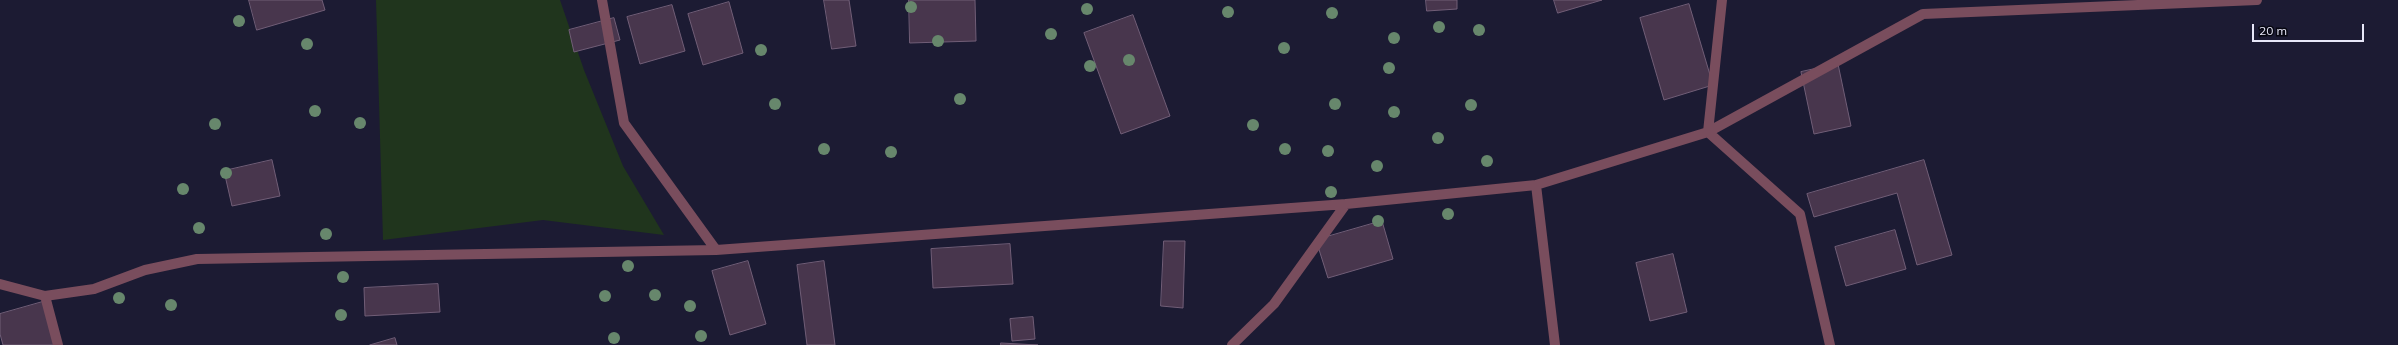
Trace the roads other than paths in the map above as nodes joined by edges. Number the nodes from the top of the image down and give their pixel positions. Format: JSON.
{"nodes":[{"id":1,"x":602,"y":0,"type":"edge"},
{"id":2,"x":1722,"y":0,"type":"edge"},
{"id":3,"x":2257,"y":0,"type":"edge"},
{"id":4,"x":1708,"y":132,"type":"junction"},
{"id":5,"x":1536,"y":185,"type":"junction"},
{"id":6,"x":1346,"y":204,"type":"junction"},
{"id":7,"x":716,"y":250,"type":"junction"},
{"id":8,"x":0,"y":284,"type":"edge"},
{"id":9,"x":45,"y":296,"type":"junction"},
{"id":10,"x":58,"y":345,"type":"edge"},
{"id":11,"x":1232,"y":345,"type":"edge"},
{"id":12,"x":1555,"y":345,"type":"edge"},
{"id":13,"x":1830,"y":345,"type":"edge"}],
"edges":[{"from":1,"to":7,"type":"street"},
{"from":2,"to":4,"type":"street"},
{"from":3,"to":4,"type":"street"},
{"from":4,"to":5,"type":"street"},
{"from":4,"to":13,"type":"street"},
{"from":5,"to":6,"type":"street"},
{"from":5,"to":12,"type":"street"},
{"from":6,"to":7,"type":"street"},
{"from":6,"to":11,"type":"street"},
{"from":7,"to":9,"type":"street"},
{"from":8,"to":9,"type":"street"},
{"from":9,"to":10,"type":"street"}]}
